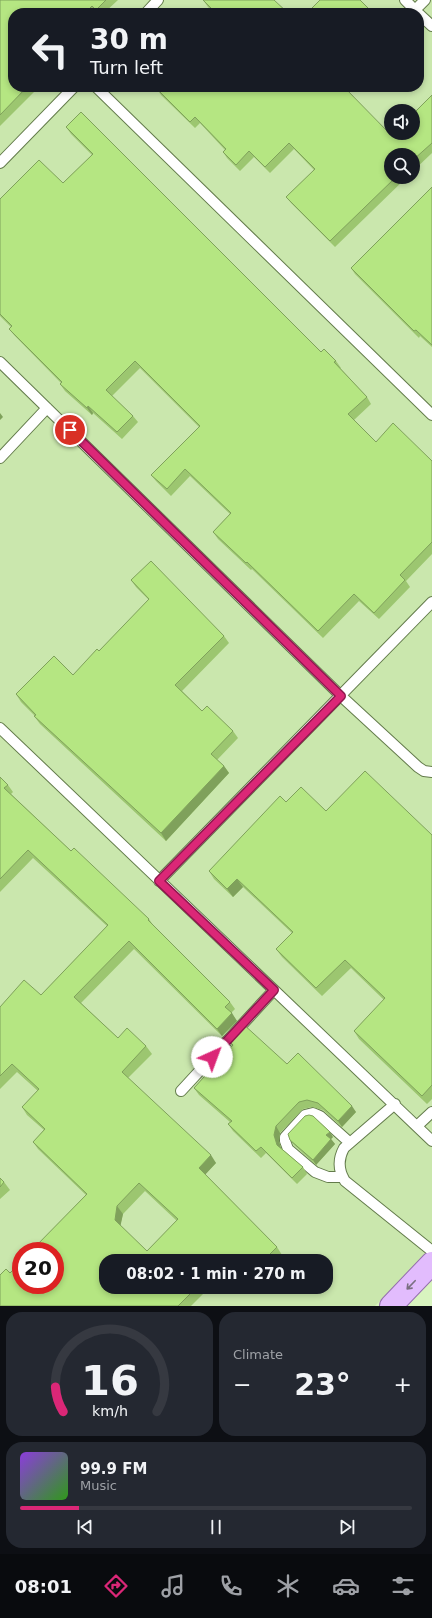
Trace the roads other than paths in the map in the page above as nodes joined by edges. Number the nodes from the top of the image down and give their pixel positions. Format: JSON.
{"nodes":[{"id":1,"x":158,"y":0,"type":"edge"},
{"id":2,"x":405,"y":0,"type":"edge"},
{"id":3,"x":151,"y":8,"type":"edge"},
{"id":4,"x":414,"y":8,"type":"edge"},
{"id":5,"x":424,"y":18,"type":"edge"},
{"id":6,"x":432,"y":26,"type":"edge"},
{"id":7,"x":69,"y":92,"type":"edge"},
{"id":8,"x":101,"y":92,"type":"edge"},
{"id":9,"x":0,"y":163,"type":"edge"},
{"id":10,"x":0,"y":362,"type":"edge"},
{"id":11,"x":47,"y":408,"type":"junction"},
{"id":12,"x":432,"y":415,"type":"edge"},
{"id":13,"x":0,"y":458,"type":"edge"},
{"id":14,"x":432,"y":602,"type":"edge"},
{"id":15,"x":341,"y":696,"type":"junction"},
{"id":16,"x":0,"y":728,"type":"edge"},
{"id":17,"x":432,"y":772,"type":"edge"},
{"id":18,"x":159,"y":881,"type":"junction"},
{"id":19,"x":274,"y":990,"type":"junction"},
{"id":20,"x":181,"y":1091,"type":"dead end"},
{"id":21,"x":395,"y":1104,"type":"junction"},
{"id":22,"x":432,"y":1112,"type":"edge"},
{"id":23,"x":417,"y":1126,"type":"junction"},
{"id":24,"x":432,"y":1141,"type":"edge"},
{"id":25,"x":349,"y":1142,"type":"junction"},
{"id":26,"x":343,"y":1177,"type":"junction"},
{"id":27,"x":432,"y":1250,"type":"edge"},
{"id":28,"x":432,"y":1264,"type":"edge"},
{"id":29,"x":391,"y":1306,"type":"edge"}],
"edges":[{"from":1,"to":3,"type":"lane"},
{"from":2,"to":4,"type":"lane"},
{"from":5,"to":6,"type":"lane"},
{"from":7,"to":9,"type":"lane"},
{"from":8,"to":12,"type":"lane"},
{"from":10,"to":11,"type":"lane"},
{"from":11,"to":13,"type":"lane"},
{"from":11,"to":15,"type":"lane"},
{"from":14,"to":15,"type":"lane"},
{"from":15,"to":17,"type":"lane"},
{"from":15,"to":18,"type":"lane"},
{"from":16,"to":18,"type":"lane"},
{"from":18,"to":19,"type":"lane"},
{"from":19,"to":20,"type":"lane"},
{"from":19,"to":21,"type":"lane"},
{"from":21,"to":23,"type":"lane"},
{"from":21,"to":25,"type":"lane"},
{"from":22,"to":23,"type":"lane"},
{"from":23,"to":24,"type":"lane"},
{"from":25,"to":26,"type":"lane"},
{"from":25,"to":26,"type":"lane"},
{"from":26,"to":27,"type":"lane"},
{"from":28,"to":29,"type":"main road","one_way":true}]}
